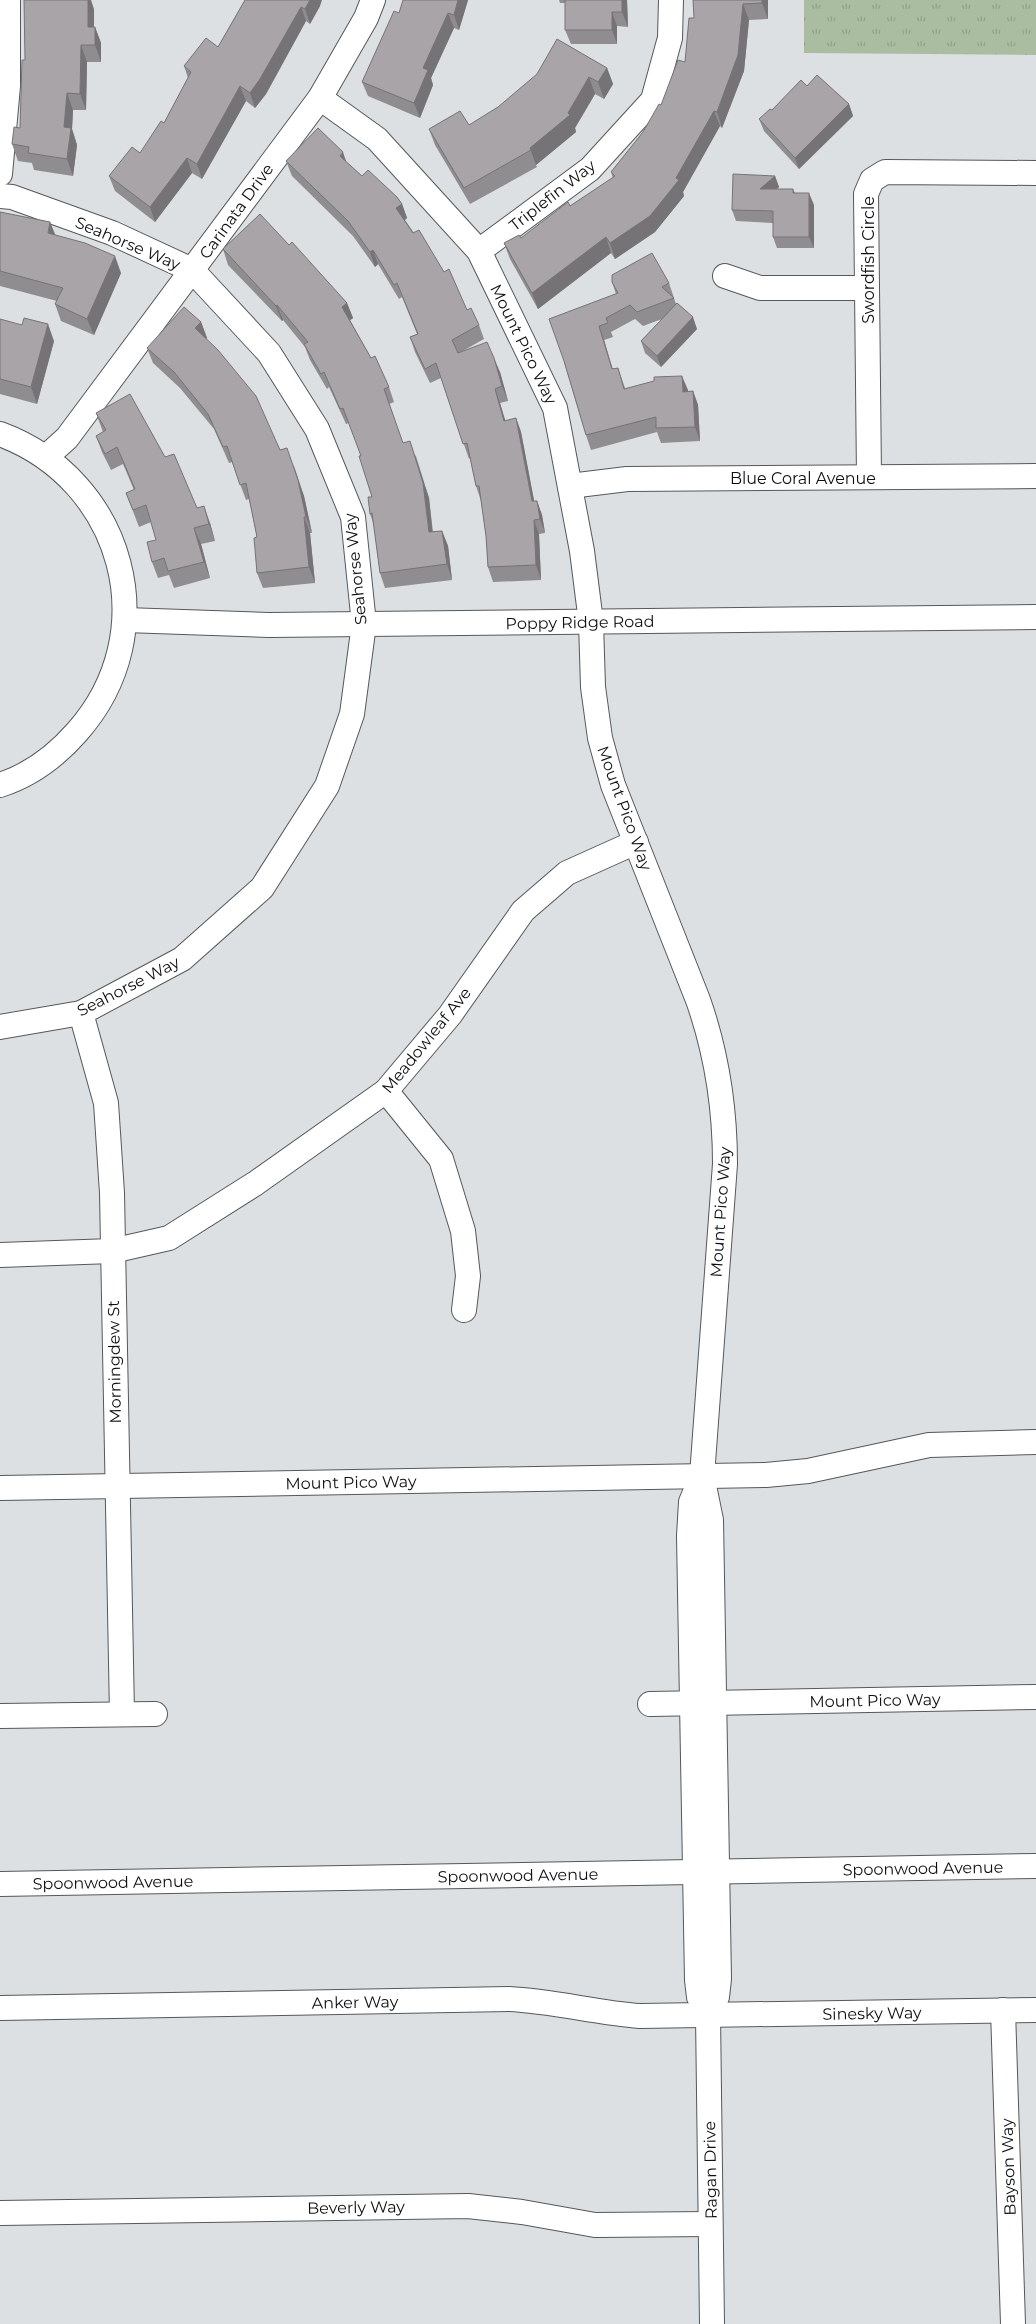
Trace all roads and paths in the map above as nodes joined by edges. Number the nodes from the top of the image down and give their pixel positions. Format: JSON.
{"nodes":[{"id":1,"x":8,"y":0,"type":"edge"},
{"id":2,"x":372,"y":0,"type":"edge"},
{"id":3,"x":671,"y":0,"type":"edge"},
{"id":4,"x":320,"y":98,"type":"junction"},
{"id":5,"x":1036,"y":173,"type":"edge"},
{"id":6,"x":0,"y":174,"type":"edge"},
{"id":7,"x":0,"y":196,"type":"edge"},
{"id":8,"x":479,"y":251,"type":"junction"},
{"id":9,"x":192,"y":270,"type":"junction"},
{"id":10,"x":724,"y":276,"type":"dead end"},
{"id":11,"x":867,"y":288,"type":"junction"},
{"id":12,"x":0,"y":434,"type":"edge"},
{"id":13,"x":46,"y":457,"type":"junction"},
{"id":14,"x":1036,"y":476,"type":"edge"},
{"id":15,"x":869,"y":477,"type":"junction"},
{"id":16,"x":570,"y":486,"type":"junction"},
{"id":17,"x":1036,"y":618,"type":"edge"},
{"id":18,"x":125,"y":620,"type":"junction"},
{"id":19,"x":591,"y":622,"type":"junction"},
{"id":20,"x":364,"y":624,"type":"junction"},
{"id":21,"x":0,"y":785,"type":"edge"},
{"id":22,"x":636,"y":842,"type":"junction"},
{"id":23,"x":81,"y":1013,"type":"junction"},
{"id":24,"x":0,"y":1027,"type":"edge"},
{"id":25,"x":386,"y":1091,"type":"junction"},
{"id":26,"x":112,"y":1251,"type":"junction"},
{"id":27,"x":0,"y":1255,"type":"edge"},
{"id":28,"x":464,"y":1310,"type":"dead end"},
{"id":29,"x":1036,"y":1442,"type":"edge"},
{"id":30,"x":702,"y":1476,"type":"junction"},
{"id":31,"x":117,"y":1486,"type":"junction"},
{"id":32,"x":0,"y":1488,"type":"edge"},
{"id":33,"x":1036,"y":1697,"type":"edge"},
{"id":34,"x":703,"y":1703,"type":"junction"},
{"id":35,"x":650,"y":1704,"type":"dead end"},
{"id":36,"x":122,"y":1714,"type":"junction"},
{"id":37,"x":155,"y":1714,"type":"dead end"},
{"id":38,"x":0,"y":1716,"type":"edge"},
{"id":39,"x":1036,"y":1866,"type":"edge"},
{"id":40,"x":706,"y":1872,"type":"junction"},
{"id":41,"x":0,"y":1884,"type":"edge"},
{"id":42,"x":0,"y":2008,"type":"edge"},
{"id":43,"x":1003,"y":2010,"type":"junction"},
{"id":44,"x":1036,"y":2010,"type":"edge"},
{"id":45,"x":708,"y":2015,"type":"junction"},
{"id":46,"x":0,"y":2213,"type":"edge"},
{"id":47,"x":710,"y":2224,"type":"junction"},
{"id":48,"x":712,"y":2324,"type":"edge"},
{"id":49,"x":1013,"y":2324,"type":"edge"}],
"edges":[{"from":1,"to":6,"type":"street"},
{"from":2,"to":4,"type":"street","name":"Carinata Drive"},
{"from":3,"to":8,"type":"street","name":"Triplefin Way"},
{"from":4,"to":8,"type":"street","name":"Mount Pico Way"},
{"from":4,"to":9,"type":"street","name":"Carinata Drive"},
{"from":5,"to":11,"type":"street","name":"Swordfish Circle"},
{"from":7,"to":9,"type":"street","name":"Seahorse Way"},
{"from":8,"to":16,"type":"street","name":"Mount Pico Way"},
{"from":9,"to":13,"type":"street","name":"Carinata Drive"},
{"from":9,"to":20,"type":"street","name":"Seahorse Way"},
{"from":10,"to":11,"type":"street"},
{"from":11,"to":15,"type":"street","name":"Swordfish Circle"},
{"from":12,"to":13,"type":"street"},
{"from":13,"to":18,"type":"street"},
{"from":14,"to":15,"type":"street","name":"Blue Coral Avenue"},
{"from":15,"to":16,"type":"street","name":"Blue Coral Avenue"},
{"from":16,"to":19,"type":"street","name":"Mount Pico Way"},
{"from":17,"to":19,"type":"street","name":"Poppy Ridge Road"},
{"from":18,"to":20,"type":"street","name":"Poppy Ridge Road"},
{"from":18,"to":21,"type":"street"},
{"from":19,"to":20,"type":"street","name":"Poppy Ridge Road"},
{"from":19,"to":22,"type":"street","name":"Mount Pico Way"},
{"from":20,"to":23,"type":"street","name":"Seahorse Way"},
{"from":22,"to":25,"type":"street","name":"Meadowleaf Ave"},
{"from":22,"to":30,"type":"street","name":"Mount Pico Way"},
{"from":23,"to":24,"type":"street","name":"Seahorse Way"},
{"from":23,"to":26,"type":"street","name":"Morningdew St"},
{"from":25,"to":26,"type":"street","name":"Meadowleaf Ave"},
{"from":25,"to":28,"type":"street"},
{"from":26,"to":27,"type":"street","name":"Meadowleaf Ave"},
{"from":26,"to":31,"type":"street","name":"Morningdew St"},
{"from":29,"to":30,"type":"street","name":"Mount Pico Way"},
{"from":30,"to":31,"type":"street","name":"Mount Pico Way"},
{"from":30,"to":34,"type":"street","name":"Mount Pico Way"},
{"from":31,"to":32,"type":"street","name":"Mount Pico Way"},
{"from":31,"to":36,"type":"street","name":"Morningdew St"},
{"from":33,"to":34,"type":"street","name":"Mount Pico Way"},
{"from":34,"to":35,"type":"street","name":"Mount Pico Way"},
{"from":34,"to":40,"type":"street","name":"Mount Pico Way"},
{"from":36,"to":37,"type":"street"},
{"from":36,"to":38,"type":"street"},
{"from":39,"to":40,"type":"street","name":"Spoonwood Avenue"},
{"from":40,"to":41,"type":"street","name":"Spoonwood Avenue"},
{"from":40,"to":45,"type":"street","name":"Ragan Drive"},
{"from":42,"to":45,"type":"street","name":"Anker Way"},
{"from":43,"to":44,"type":"street","name":"Sinesky Way"},
{"from":43,"to":45,"type":"street","name":"Sinesky Way"},
{"from":43,"to":49,"type":"street","name":"Bayson Way"},
{"from":45,"to":47,"type":"street","name":"Ragan Drive"},
{"from":46,"to":47,"type":"street","name":"Beverly Way"},
{"from":47,"to":48,"type":"street","name":"Ragan Drive"}]}
